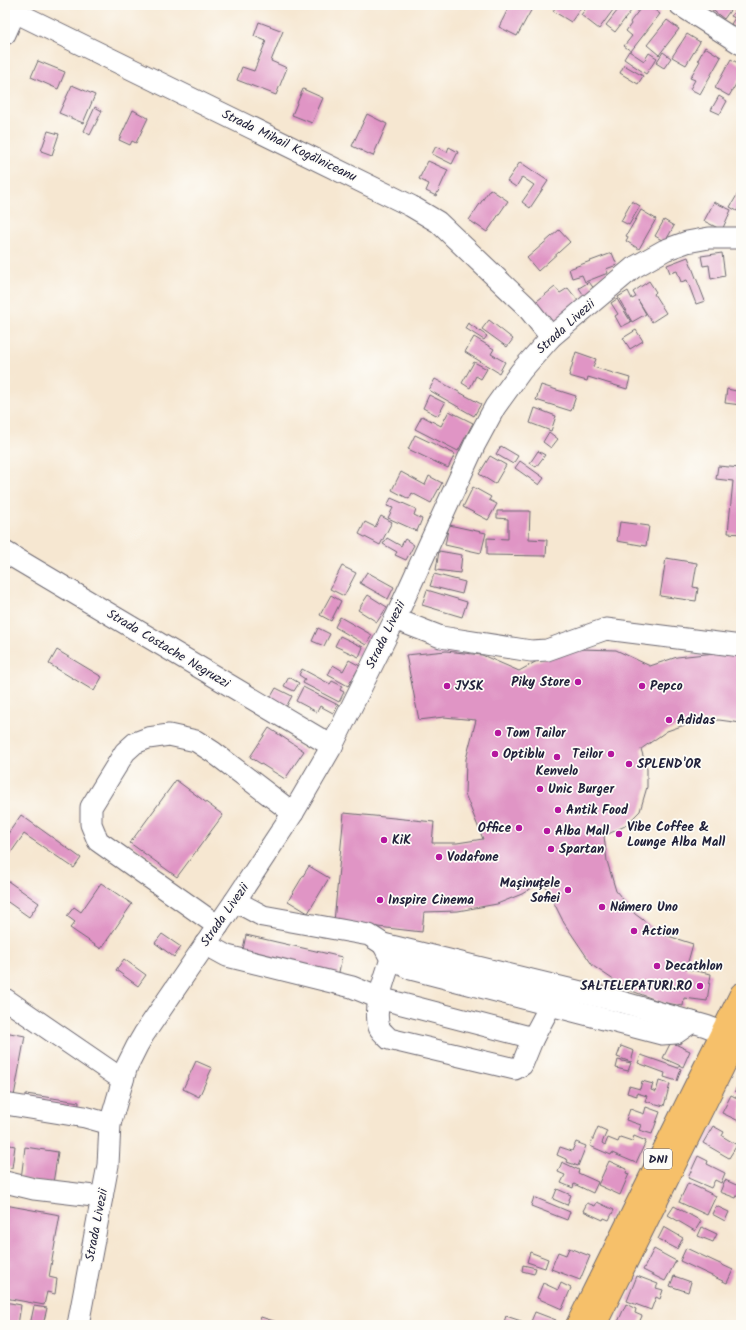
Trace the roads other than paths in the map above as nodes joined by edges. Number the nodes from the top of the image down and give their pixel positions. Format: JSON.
{"nodes":[{"id":1,"x":682,"y":6,"type":"edge"},
{"id":2,"x":17,"y":8,"type":"edge"},
{"id":3,"x":5,"y":34,"type":"edge"},
{"id":4,"x":741,"y":44,"type":"edge"},
{"id":5,"x":741,"y":238,"type":"edge"},
{"id":6,"x":551,"y":337,"type":"junction"},
{"id":7,"x":5,"y":552,"type":"edge"},
{"id":8,"x":395,"y":619,"type":"junction"},
{"id":9,"x":741,"y":646,"type":"edge"},
{"id":10,"x":332,"y":746,"type":"junction"},
{"id":11,"x":293,"y":813,"type":"junction"},
{"id":12,"x":235,"y":901,"type":"junction"},
{"id":13,"x":218,"y":926,"type":"junction"},
{"id":14,"x":205,"y":944,"type":"junction"},
{"id":15,"x":387,"y":952,"type":"junction"},
{"id":16,"x":741,"y":994,"type":"edge"},
{"id":17,"x":378,"y":998,"type":"junction"},
{"id":18,"x":5,"y":999,"type":"edge"},
{"id":19,"x":550,"y":1006,"type":"junction"},
{"id":20,"x":692,"y":1022,"type":"junction"},
{"id":21,"x":733,"y":1034,"type":"edge"},
{"id":22,"x":533,"y":1038,"type":"junction"},
{"id":23,"x":123,"y":1080,"type":"junction"},
{"id":24,"x":5,"y":1104,"type":"edge"},
{"id":25,"x":110,"y":1124,"type":"junction"},
{"id":26,"x":5,"y":1182,"type":"edge"},
{"id":27,"x":102,"y":1197,"type":"junction"},
{"id":28,"x":78,"y":1325,"type":"edge"},
{"id":29,"x":576,"y":1325,"type":"edge"},
{"id":30,"x":595,"y":1325,"type":"edge"}],
"edges":[{"from":1,"to":4,"type":"street"},
{"from":2,"to":3,"type":"street","name":"Strada Mihail Kogălniceanu"},
{"from":2,"to":6,"type":"street","name":"Strada Mihail Kogălniceanu"},
{"from":5,"to":6,"type":"street","name":"Strada Livezii"},
{"from":6,"to":8,"type":"street","name":"Strada Livezii"},
{"from":7,"to":10,"type":"street","name":"Strada Costache Negruzzi"},
{"from":8,"to":9,"type":"street"},
{"from":8,"to":10,"type":"street","name":"Strada Livezii"},
{"from":10,"to":11,"type":"street","name":"Strada Livezii"},
{"from":11,"to":12,"type":"street","name":"Strada Livezii"},
{"from":11,"to":13,"type":"street"},
{"from":12,"to":13,"type":"street","name":"Strada Livezii"},
{"from":12,"to":15,"type":"street"},
{"from":13,"to":14,"type":"street","name":"Strada Livezii"},
{"from":14,"to":17,"type":"street"},
{"from":14,"to":23,"type":"street","name":"Strada Livezii"},
{"from":15,"to":17,"type":"street"},
{"from":15,"to":19,"type":"street"},
{"from":15,"to":20,"type":"street"},
{"from":16,"to":21,"type":"main road","number":"DN1"},
{"from":17,"to":22,"type":"street"},
{"from":17,"to":22,"type":"street"},
{"from":18,"to":23,"type":"street"},
{"from":19,"to":20,"type":"street"},
{"from":19,"to":22,"type":"street"},
{"from":20,"to":21,"type":"street"},
{"from":21,"to":29,"type":"main road","number":"DN1"},
{"from":21,"to":30,"type":"main road","number":"DN1"},
{"from":23,"to":25,"type":"street","name":"Strada Livezii"},
{"from":24,"to":25,"type":"street"},
{"from":25,"to":27,"type":"street","name":"Strada Livezii"},
{"from":26,"to":27,"type":"street"},
{"from":27,"to":28,"type":"street","name":"Strada Livezii"}]}
